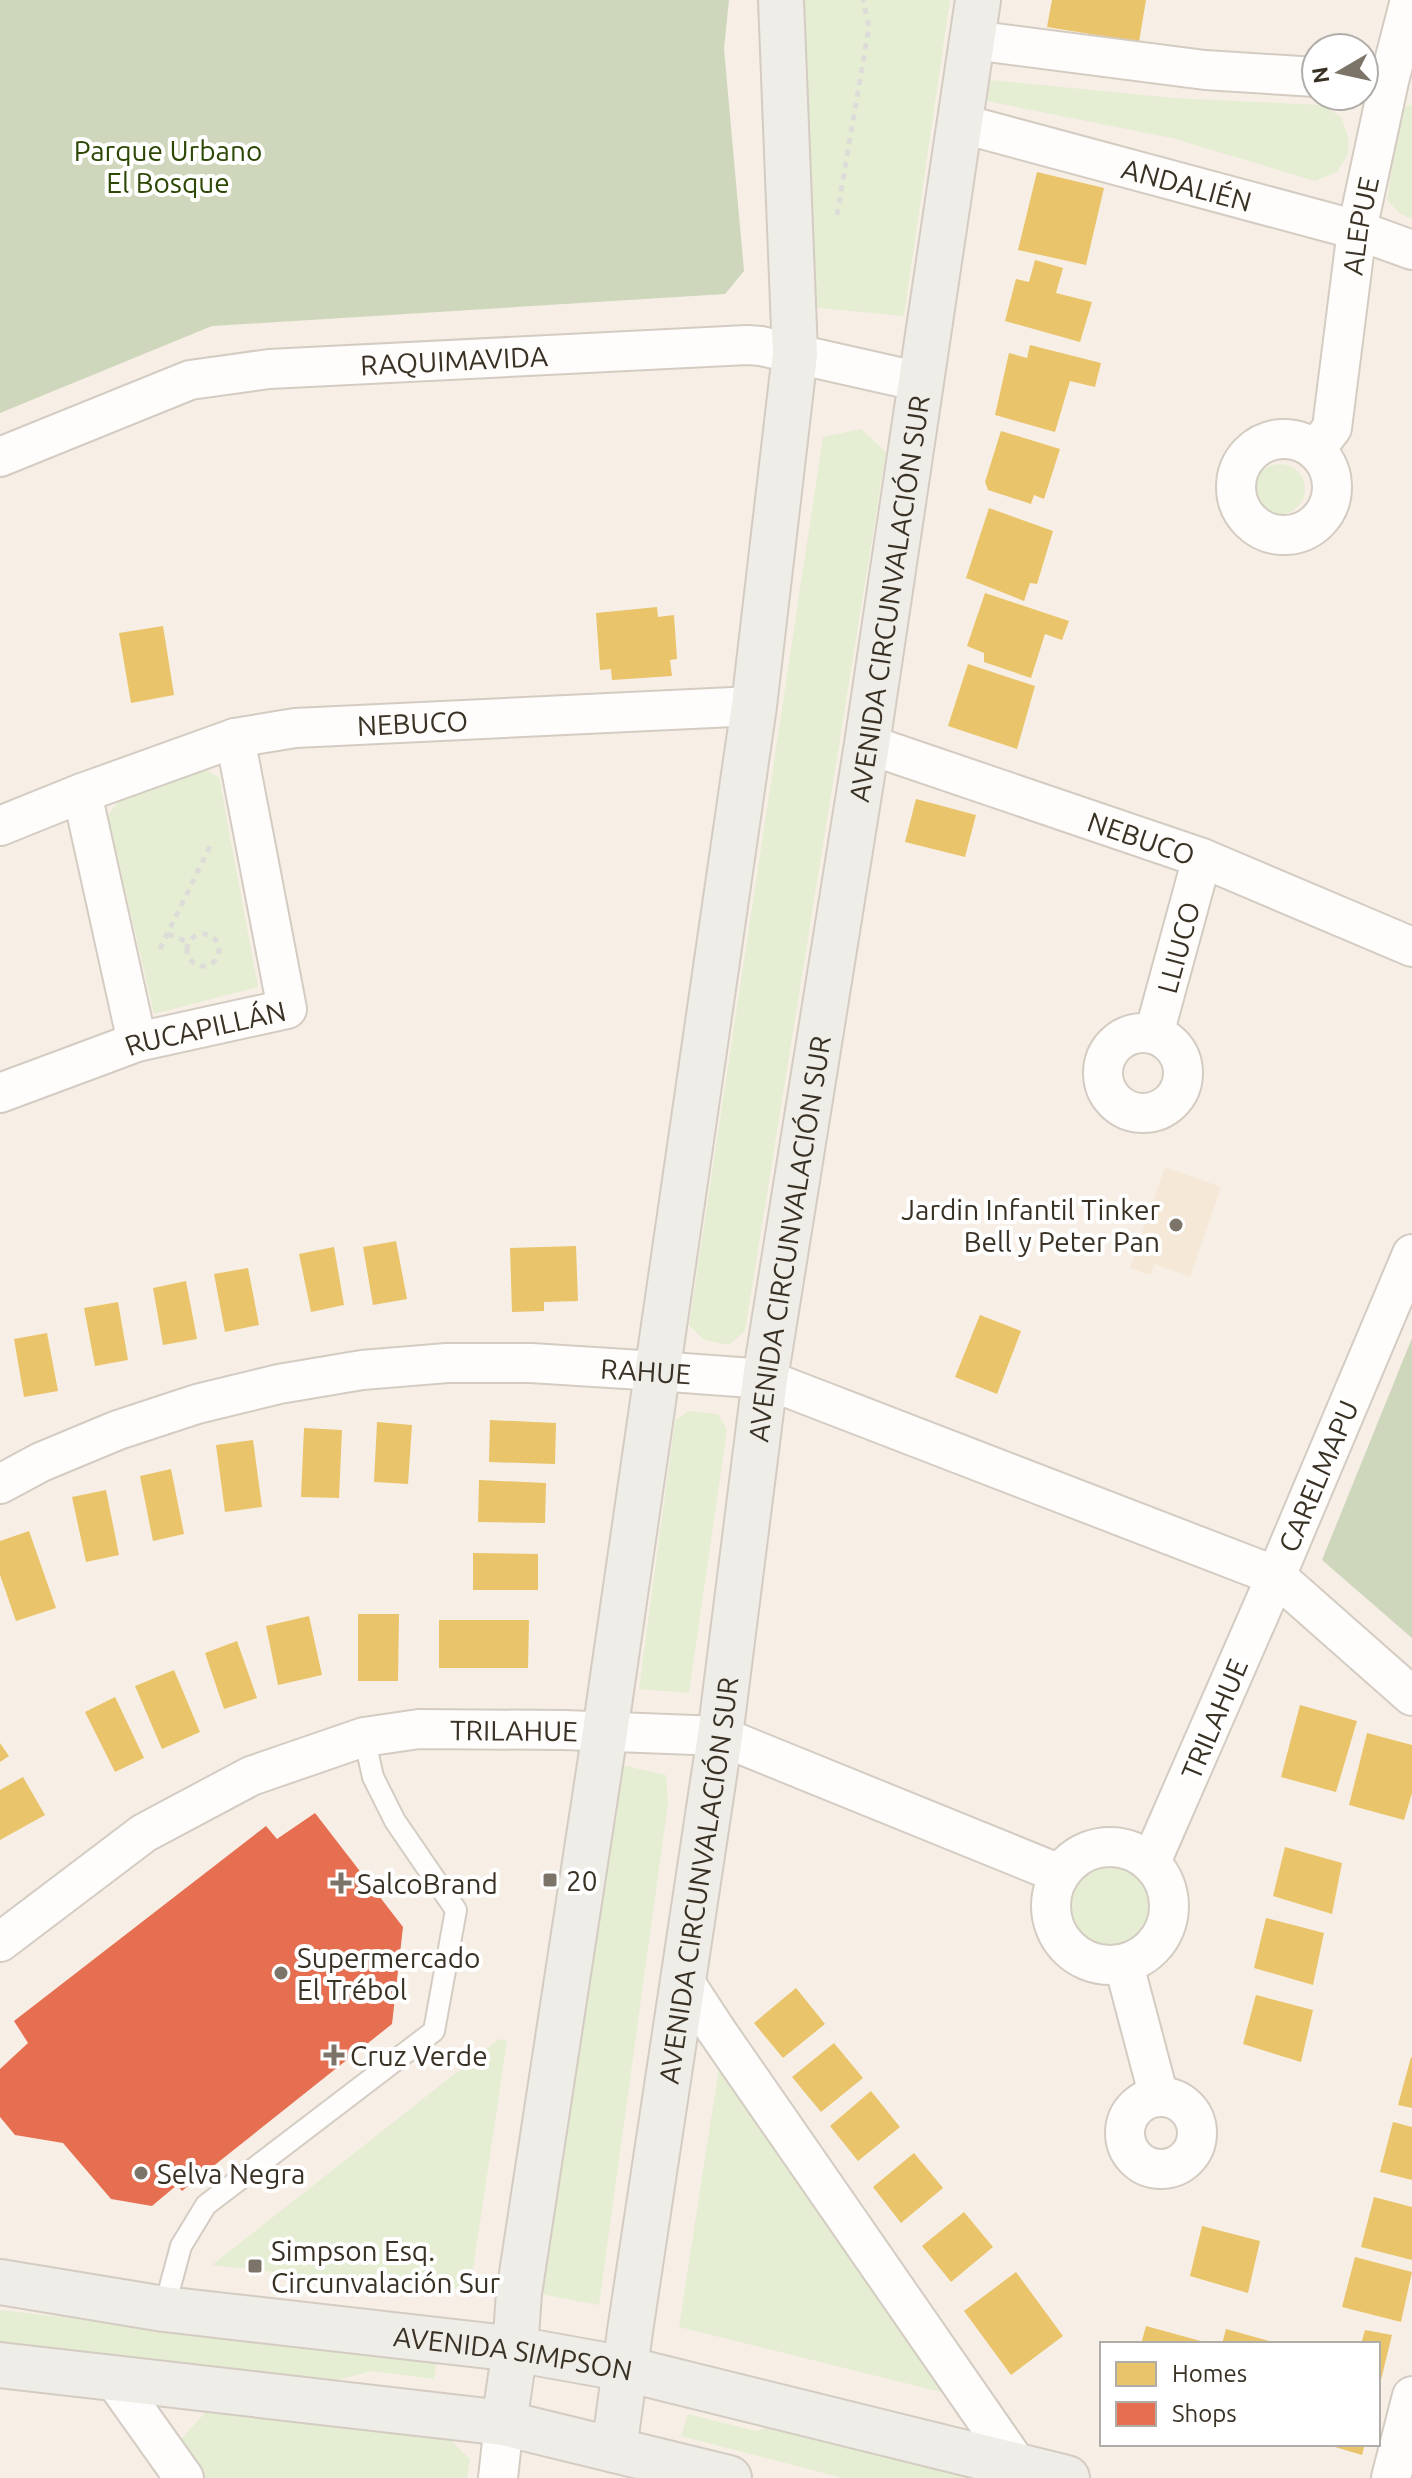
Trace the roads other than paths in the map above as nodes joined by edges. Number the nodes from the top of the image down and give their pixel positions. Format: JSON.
{"nodes":[{"id":1,"x":781,"y":0,"type":"edge"},
{"id":2,"x":1410,"y":0,"type":"edge"},
{"id":3,"x":975,"y":20,"type":"edge"},
{"id":4,"x":1300,"y":76,"type":"edge"},
{"id":5,"x":1388,"y":81,"type":"edge"},
{"id":6,"x":959,"y":123,"type":"junction"},
{"id":7,"x":1357,"y":230,"type":"junction"},
{"id":8,"x":1412,"y":250,"type":"edge"},
{"id":9,"x":795,"y":354,"type":"junction"},
{"id":10,"x":921,"y":382,"type":"junction"},
{"id":11,"x":1315,"y":450,"type":"dead end"},
{"id":12,"x":0,"y":457,"type":"edge"},
{"id":13,"x":754,"y":706,"type":"junction"},
{"id":14,"x":235,"y":738,"type":"junction"},
{"id":15,"x":867,"y":744,"type":"junction"},
{"id":16,"x":82,"y":793,"type":"junction"},
{"id":17,"x":0,"y":826,"type":"edge"},
{"id":18,"x":1202,"y":858,"type":"junction"},
{"id":19,"x":1412,"y":947,"type":"edge"},
{"id":20,"x":134,"y":1026,"type":"junction"},
{"id":21,"x":1154,"y":1034,"type":"dead end"},
{"id":22,"x":0,"y":1093,"type":"edge"},
{"id":23,"x":1412,"y":1254,"type":"edge"},
{"id":24,"x":657,"y":1371,"type":"junction"},
{"id":25,"x":765,"y":1379,"type":"junction"},
{"id":26,"x":0,"y":1484,"type":"edge"},
{"id":27,"x":1276,"y":1576,"type":"junction"},
{"id":28,"x":1412,"y":1696,"type":"edge"},
{"id":29,"x":605,"y":1732,"type":"junction"},
{"id":30,"x":720,"y":1736,"type":"junction"},
{"id":31,"x":364,"y":1737,"type":"junction"},
{"id":32,"x":1151,"y":1862,"type":"junction"},
{"id":33,"x":1060,"y":1874,"type":"junction"},
{"id":34,"x":0,"y":1942,"type":"edge"},
{"id":35,"x":1124,"y":1965,"type":"junction"},
{"id":36,"x":684,"y":1981,"type":"junction"},
{"id":37,"x":1159,"y":2097,"type":"dead end"},
{"id":38,"x":0,"y":2282,"type":"edge"},
{"id":39,"x":164,"y":2309,"type":"junction"},
{"id":40,"x":515,"y":2349,"type":"junction"},
{"id":41,"x":0,"y":2365,"type":"edge"},
{"id":42,"x":626,"y":2369,"type":"junction"},
{"id":43,"x":113,"y":2378,"type":"junction"},
{"id":44,"x":1412,"y":2396,"type":"edge"},
{"id":45,"x":504,"y":2423,"type":"junction"},
{"id":46,"x":612,"y":2464,"type":"edge"},
{"id":47,"x":1018,"y":2466,"type":"junction"},
{"id":48,"x":184,"y":2478,"type":"edge"},
{"id":49,"x":498,"y":2478,"type":"edge"},
{"id":50,"x":729,"y":2478,"type":"edge"},
{"id":51,"x":1067,"y":2478,"type":"edge"},
{"id":52,"x":1391,"y":2478,"type":"edge"}],
"edges":[{"from":1,"to":9,"type":"main road"},
{"from":2,"to":5,"type":"street","name":"ALEPUE"},
{"from":3,"to":4,"type":"street"},
{"from":3,"to":6,"type":"main road","name":"AVENIDA CIRCUNVALACIÓN SUR"},
{"from":5,"to":7,"type":"street","name":"ALEPUE"},
{"from":6,"to":7,"type":"street","name":"ANDALIÉN"},
{"from":6,"to":10,"type":"main road","name":"AVENIDA CIRCUNVALACIÓN SUR"},
{"from":7,"to":8,"type":"street","name":"ANDALIÉN"},
{"from":7,"to":11,"type":"street","name":"ALEPUE"},
{"from":9,"to":10,"type":"street","name":"RAQUIMAVIDA"},
{"from":9,"to":12,"type":"street","name":"RAQUIMAVIDA"},
{"from":9,"to":13,"type":"main road"},
{"from":10,"to":15,"type":"main road","name":"AVENIDA CIRCUNVALACIÓN SUR"},
{"from":13,"to":14,"type":"street","name":"NEBUCO"},
{"from":13,"to":24,"type":"main road"},
{"from":14,"to":16,"type":"street","name":"NEBUCO"},
{"from":14,"to":20,"type":"street","name":"RUCAPILLÁN"},
{"from":15,"to":18,"type":"street","name":"NEBUCO"},
{"from":15,"to":25,"type":"main road","name":"AVENIDA CIRCUNVALACIÓN SUR"},
{"from":16,"to":17,"type":"street","name":"NEBUCO"},
{"from":16,"to":20,"type":"street"},
{"from":18,"to":19,"type":"street","name":"NEBUCO"},
{"from":18,"to":21,"type":"street","name":"LLIUCO"},
{"from":20,"to":22,"type":"street","name":"RUCAPILLÁN"},
{"from":23,"to":27,"type":"street","name":"CARELMAPU"},
{"from":24,"to":25,"type":"street","name":"RAHUE"},
{"from":24,"to":26,"type":"street","name":"RAHUE"},
{"from":24,"to":29,"type":"main road"},
{"from":25,"to":27,"type":"street","name":"RAHUE"},
{"from":25,"to":30,"type":"main road","name":"AVENIDA CIRCUNVALACIÓN SUR"},
{"from":27,"to":28,"type":"street","name":"CARELMAPU"},
{"from":27,"to":32,"type":"street","name":"TRILAHUE"},
{"from":29,"to":30,"type":"street","name":"TRILAHUE"},
{"from":29,"to":31,"type":"street","name":"TRILAHUE"},
{"from":29,"to":40,"type":"main road"},
{"from":30,"to":33,"type":"street","name":"TRILAHUE"},
{"from":30,"to":36,"type":"main road","name":"AVENIDA CIRCUNVALACIÓN SUR"},
{"from":31,"to":34,"type":"street","name":"TRILAHUE"},
{"from":31,"to":39,"type":"lane"},
{"from":32,"to":33,"type":"street"},
{"from":32,"to":35,"type":"street"},
{"from":33,"to":35,"type":"street"},
{"from":35,"to":37,"type":"street"},
{"from":36,"to":42,"type":"main road","name":"AVENIDA CIRCUNVALACIÓN SUR"},
{"from":36,"to":47,"type":"street"},
{"from":38,"to":39,"type":"main road","name":"AVENIDA SIMPSON"},
{"from":39,"to":40,"type":"main road","name":"AVENIDA SIMPSON"},
{"from":40,"to":42,"type":"main road","name":"AVENIDA SIMPSON"},
{"from":40,"to":45,"type":"main road"},
{"from":41,"to":43,"type":"main road"},
{"from":42,"to":46,"type":"main road","name":"AVENIDA CIRCUNVALACIÓN SUR"},
{"from":42,"to":47,"type":"main road","name":"AVENIDA SIMPSON"},
{"from":43,"to":45,"type":"main road"},
{"from":43,"to":48,"type":"street"},
{"from":44,"to":52,"type":"street"},
{"from":45,"to":46,"type":"main road"},
{"from":45,"to":49,"type":"street"},
{"from":46,"to":50,"type":"main road"},
{"from":47,"to":51,"type":"main road","name":"AVENIDA SIMPSON"}]}
